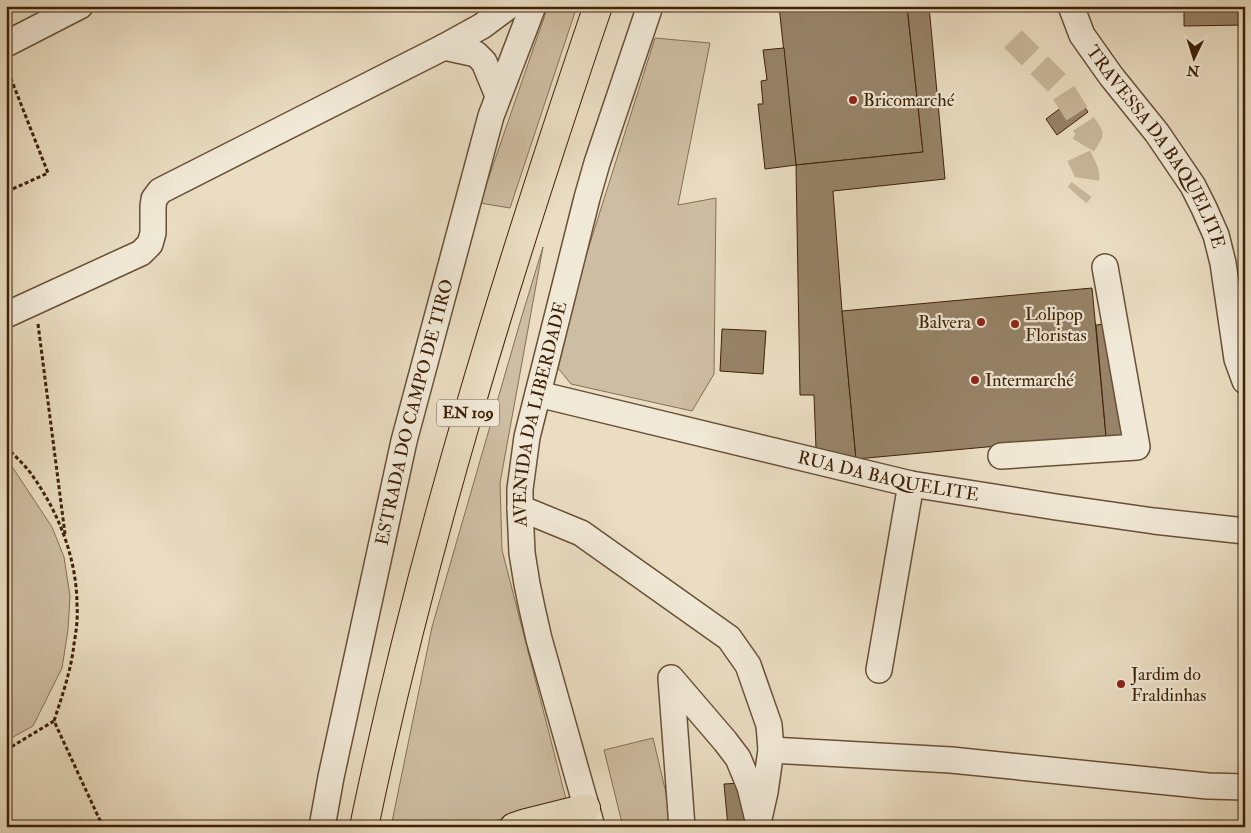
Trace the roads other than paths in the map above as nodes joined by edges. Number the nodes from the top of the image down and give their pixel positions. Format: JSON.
{"nodes":[{"id":1,"x":80,"y":6,"type":"edge"},
{"id":2,"x":509,"y":6,"type":"edge"},
{"id":3,"x":533,"y":6,"type":"edge"},
{"id":4,"x":598,"y":6,"type":"edge"},
{"id":5,"x":650,"y":6,"type":"edge"},
{"id":6,"x":1071,"y":6,"type":"edge"},
{"id":7,"x":6,"y":44,"type":"edge"},
{"id":8,"x":444,"y":47,"type":"junction"},
{"id":9,"x":498,"y":96,"type":"junction"},
{"id":10,"x":1105,"y":267,"type":"dead end"},
{"id":11,"x":6,"y":315,"type":"edge"},
{"id":12,"x":1245,"y":381,"type":"edge"},
{"id":13,"x":538,"y":394,"type":"junction"},
{"id":14,"x":1001,"y":456,"type":"dead end"},
{"id":15,"x":911,"y":484,"type":"junction"},
{"id":16,"x":520,"y":508,"type":"junction"},
{"id":17,"x":1245,"y":531,"type":"edge"},
{"id":18,"x":879,"y":670,"type":"dead end"},
{"id":19,"x":771,"y":750,"type":"junction"},
{"id":20,"x":1245,"y":787,"type":"edge"},
{"id":21,"x":589,"y":817,"type":"edge"},
{"id":22,"x":759,"y":825,"type":"edge"},
{"id":23,"x":322,"y":827,"type":"edge"},
{"id":24,"x":364,"y":827,"type":"edge"},
{"id":25,"x":514,"y":827,"type":"edge"},
{"id":26,"x":682,"y":827,"type":"edge"}],
"edges":[{"from":1,"to":7,"type":"street"},
{"from":2,"to":8,"type":"street"},
{"from":3,"to":9,"type":"street","name":"ESTRADA DO CAMPO DE TIRO"},
{"from":4,"to":24,"type":"main road","number":"EN 109"},
{"from":5,"to":13,"type":"street","name":"AVENIDA DA LIBERDADE"},
{"from":6,"to":12,"type":"street","name":"TRAVESSA DA BAQUELITE"},
{"from":8,"to":9,"type":"street"},
{"from":8,"to":11,"type":"street"},
{"from":9,"to":23,"type":"street","name":"ESTRADA DO CAMPO DE TIRO"},
{"from":10,"to":14,"type":"street"},
{"from":13,"to":15,"type":"street","name":"RUA DA BAQUELITE"},
{"from":13,"to":16,"type":"street","name":"AVENIDA DA LIBERDADE"},
{"from":15,"to":17,"type":"street","name":"RUA DA BAQUELITE"},
{"from":15,"to":18,"type":"street"},
{"from":16,"to":19,"type":"street"},
{"from":16,"to":21,"type":"street","name":"AVENIDA DA LIBERDADE"},
{"from":19,"to":20,"type":"street"},
{"from":19,"to":22,"type":"street"},
{"from":21,"to":25,"type":"main road"},
{"from":22,"to":26,"type":"street"}]}
